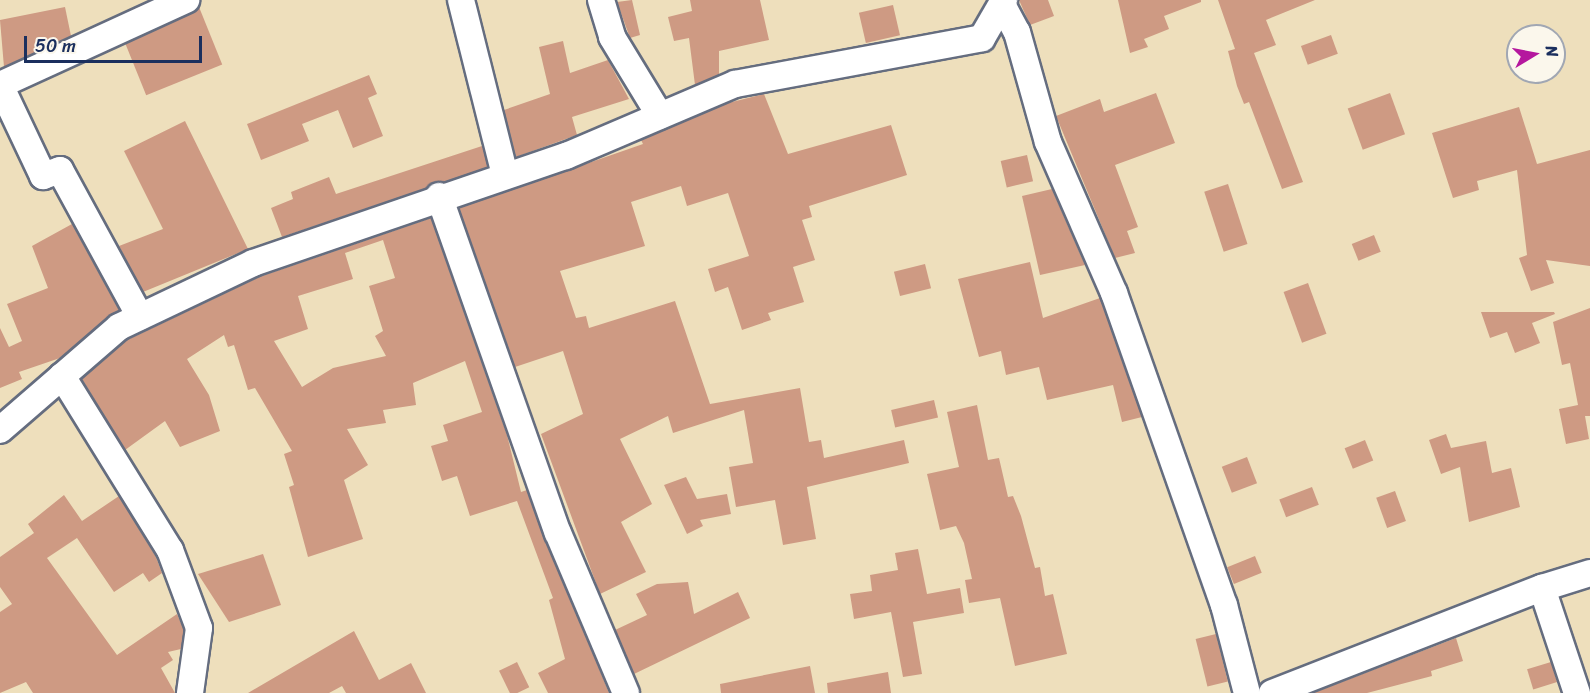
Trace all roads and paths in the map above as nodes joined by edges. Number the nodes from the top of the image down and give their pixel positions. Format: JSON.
{"nodes":[{"id":1,"x":186,"y":0,"type":"edge"},
{"id":2,"x":461,"y":0,"type":"edge"},
{"id":3,"x":601,"y":0,"type":"edge"},
{"id":4,"x":1004,"y":4,"type":"edge"},
{"id":5,"x":0,"y":85,"type":"edge"},
{"id":6,"x":660,"y":116,"type":"junction"},
{"id":7,"x":505,"y":175,"type":"junction"},
{"id":8,"x":439,"y":196,"type":"junction"},
{"id":9,"x":140,"y":317,"type":"junction"},
{"id":10,"x":62,"y":376,"type":"junction"},
{"id":11,"x":0,"y":430,"type":"edge"},
{"id":12,"x":1590,"y":573,"type":"edge"},
{"id":13,"x":1542,"y":588,"type":"junction"},
{"id":14,"x":190,"y":693,"type":"edge"},
{"id":15,"x":626,"y":693,"type":"edge"},
{"id":16,"x":1248,"y":693,"type":"edge"},
{"id":17,"x":1272,"y":693,"type":"edge"},
{"id":18,"x":1577,"y":693,"type":"edge"}],
"edges":[{"from":1,"to":5,"type":"street"},
{"from":2,"to":7,"type":"street"},
{"from":3,"to":6,"type":"street"},
{"from":4,"to":6,"type":"street"},
{"from":4,"to":16,"type":"street"},
{"from":5,"to":9,"type":"street"},
{"from":6,"to":7,"type":"street"},
{"from":7,"to":8,"type":"street"},
{"from":8,"to":9,"type":"street"},
{"from":8,"to":15,"type":"street"},
{"from":9,"to":10,"type":"street"},
{"from":10,"to":11,"type":"street"},
{"from":10,"to":14,"type":"street"},
{"from":12,"to":13,"type":"street"},
{"from":13,"to":17,"type":"street"},
{"from":13,"to":18,"type":"street"}]}
